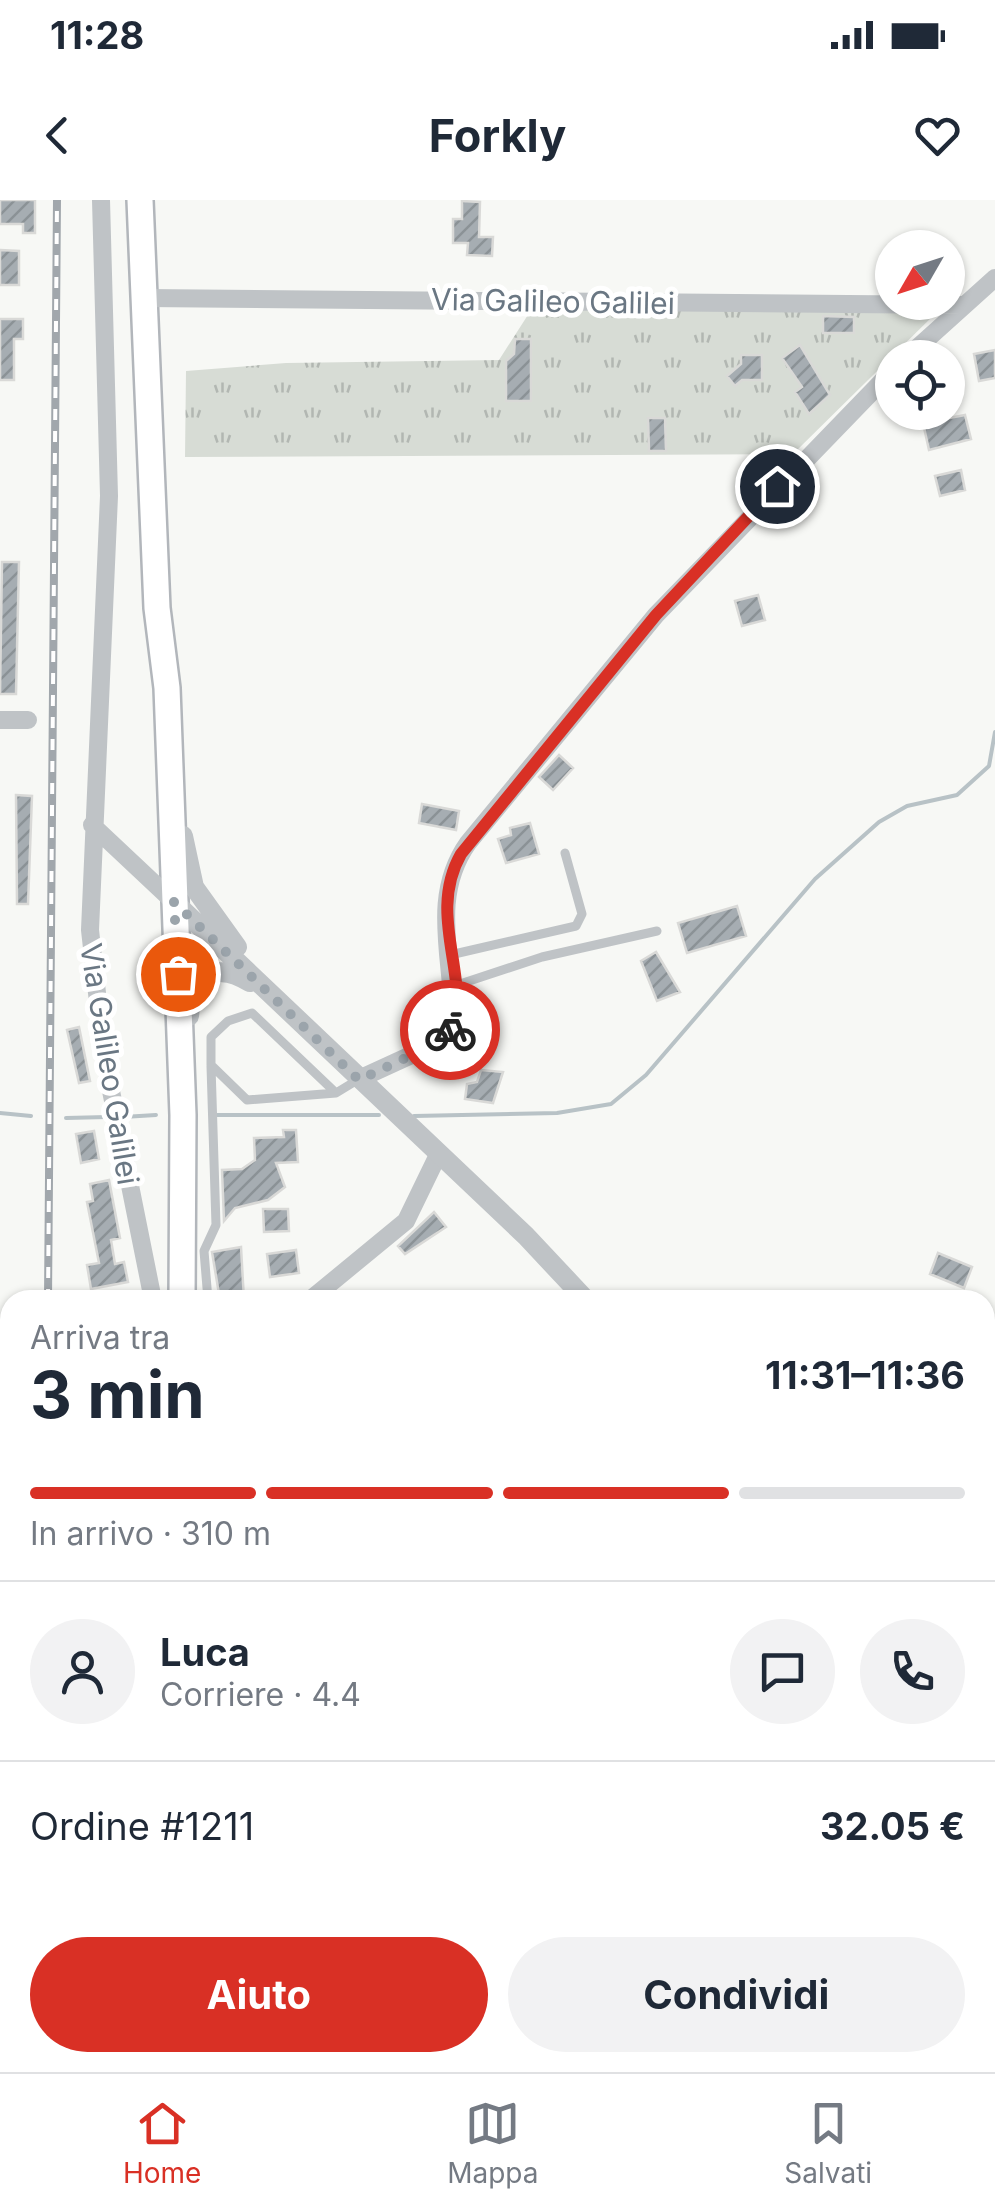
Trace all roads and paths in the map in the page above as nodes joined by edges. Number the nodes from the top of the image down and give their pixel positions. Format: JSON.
{"nodes":[{"id":1,"x":100,"y":200,"type":"edge"},
{"id":2,"x":140,"y":200,"type":"edge"},
{"id":3,"x":995,"y":278,"type":"edge"},
{"id":4,"x":144,"y":298,"type":"junction"},
{"id":5,"x":965,"y":302,"type":"edge"},
{"id":6,"x":875,"y":303,"type":"edge"},
{"id":7,"x":945,"y":320,"type":"edge"},
{"id":8,"x":925,"y":340,"type":"edge"},
{"id":9,"x":875,"y":389,"type":"edge"},
{"id":10,"x":166,"y":688,"type":"junction"},
{"id":11,"x":0,"y":720,"type":"edge"},
{"id":12,"x":28,"y":720,"type":"dead end"},
{"id":13,"x":92,"y":825,"type":"junction"},
{"id":14,"x":565,"y":853,"type":"dead end"},
{"id":15,"x":174,"y":902,"type":"junction"},
{"id":16,"x":657,"y":931,"type":"dead end"},
{"id":17,"x":450,"y":955,"type":"junction"},
{"id":18,"x":454,"y":986,"type":"junction"},
{"id":19,"x":265,"y":990,"type":"junction"},
{"id":20,"x":210,"y":1066,"type":"junction"},
{"id":21,"x":359,"y":1080,"type":"junction"},
{"id":22,"x":336,"y":1093,"type":"junction"},
{"id":23,"x":183,"y":1116,"type":"junction"},
{"id":24,"x":438,"y":1155,"type":"junction"},
{"id":25,"x":151,"y":1290,"type":"edge"},
{"id":26,"x":182,"y":1290,"type":"edge"},
{"id":27,"x":207,"y":1290,"type":"edge"},
{"id":28,"x":322,"y":1290,"type":"edge"},
{"id":29,"x":576,"y":1290,"type":"edge"}],
"edges":[{"from":1,"to":13,"type":"street","name":"Via Galileo Galilei"},
{"from":2,"to":4,"type":"main road","name":"Via Galileo Galilei"},
{"from":3,"to":5,"type":"street"},
{"from":4,"to":6,"type":"street","name":"Via Galileo Galilei"},
{"from":4,"to":10,"type":"main road","name":"Via Galileo Galilei"},
{"from":7,"to":8,"type":"street"},
{"from":9,"to":17,"type":"street"},
{"from":10,"to":15,"type":"main road","name":"Via Galileo Galilei"},
{"from":10,"to":19,"type":"street"},
{"from":11,"to":12,"type":"street"},
{"from":13,"to":15,"type":"street"},
{"from":13,"to":25,"type":"street","name":"Via Galileo Galilei"},
{"from":14,"to":17,"type":"lane"},
{"from":15,"to":19,"type":"street"},
{"from":15,"to":23,"type":"main road","name":"Via Galileo Galilei"},
{"from":16,"to":18,"type":"lane"},
{"from":17,"to":18,"type":"street"},
{"from":18,"to":21,"type":"street"},
{"from":19,"to":21,"type":"street"},
{"from":19,"to":23,"type":"street"},
{"from":20,"to":22,"type":"lane"},
{"from":20,"to":22,"type":"lane"},
{"from":20,"to":27,"type":"lane"},
{"from":21,"to":22,"type":"lane"},
{"from":21,"to":24,"type":"street"},
{"from":23,"to":26,"type":"main road","name":"Via Galileo Galilei"},
{"from":24,"to":28,"type":"street"},
{"from":24,"to":29,"type":"street"}]}
